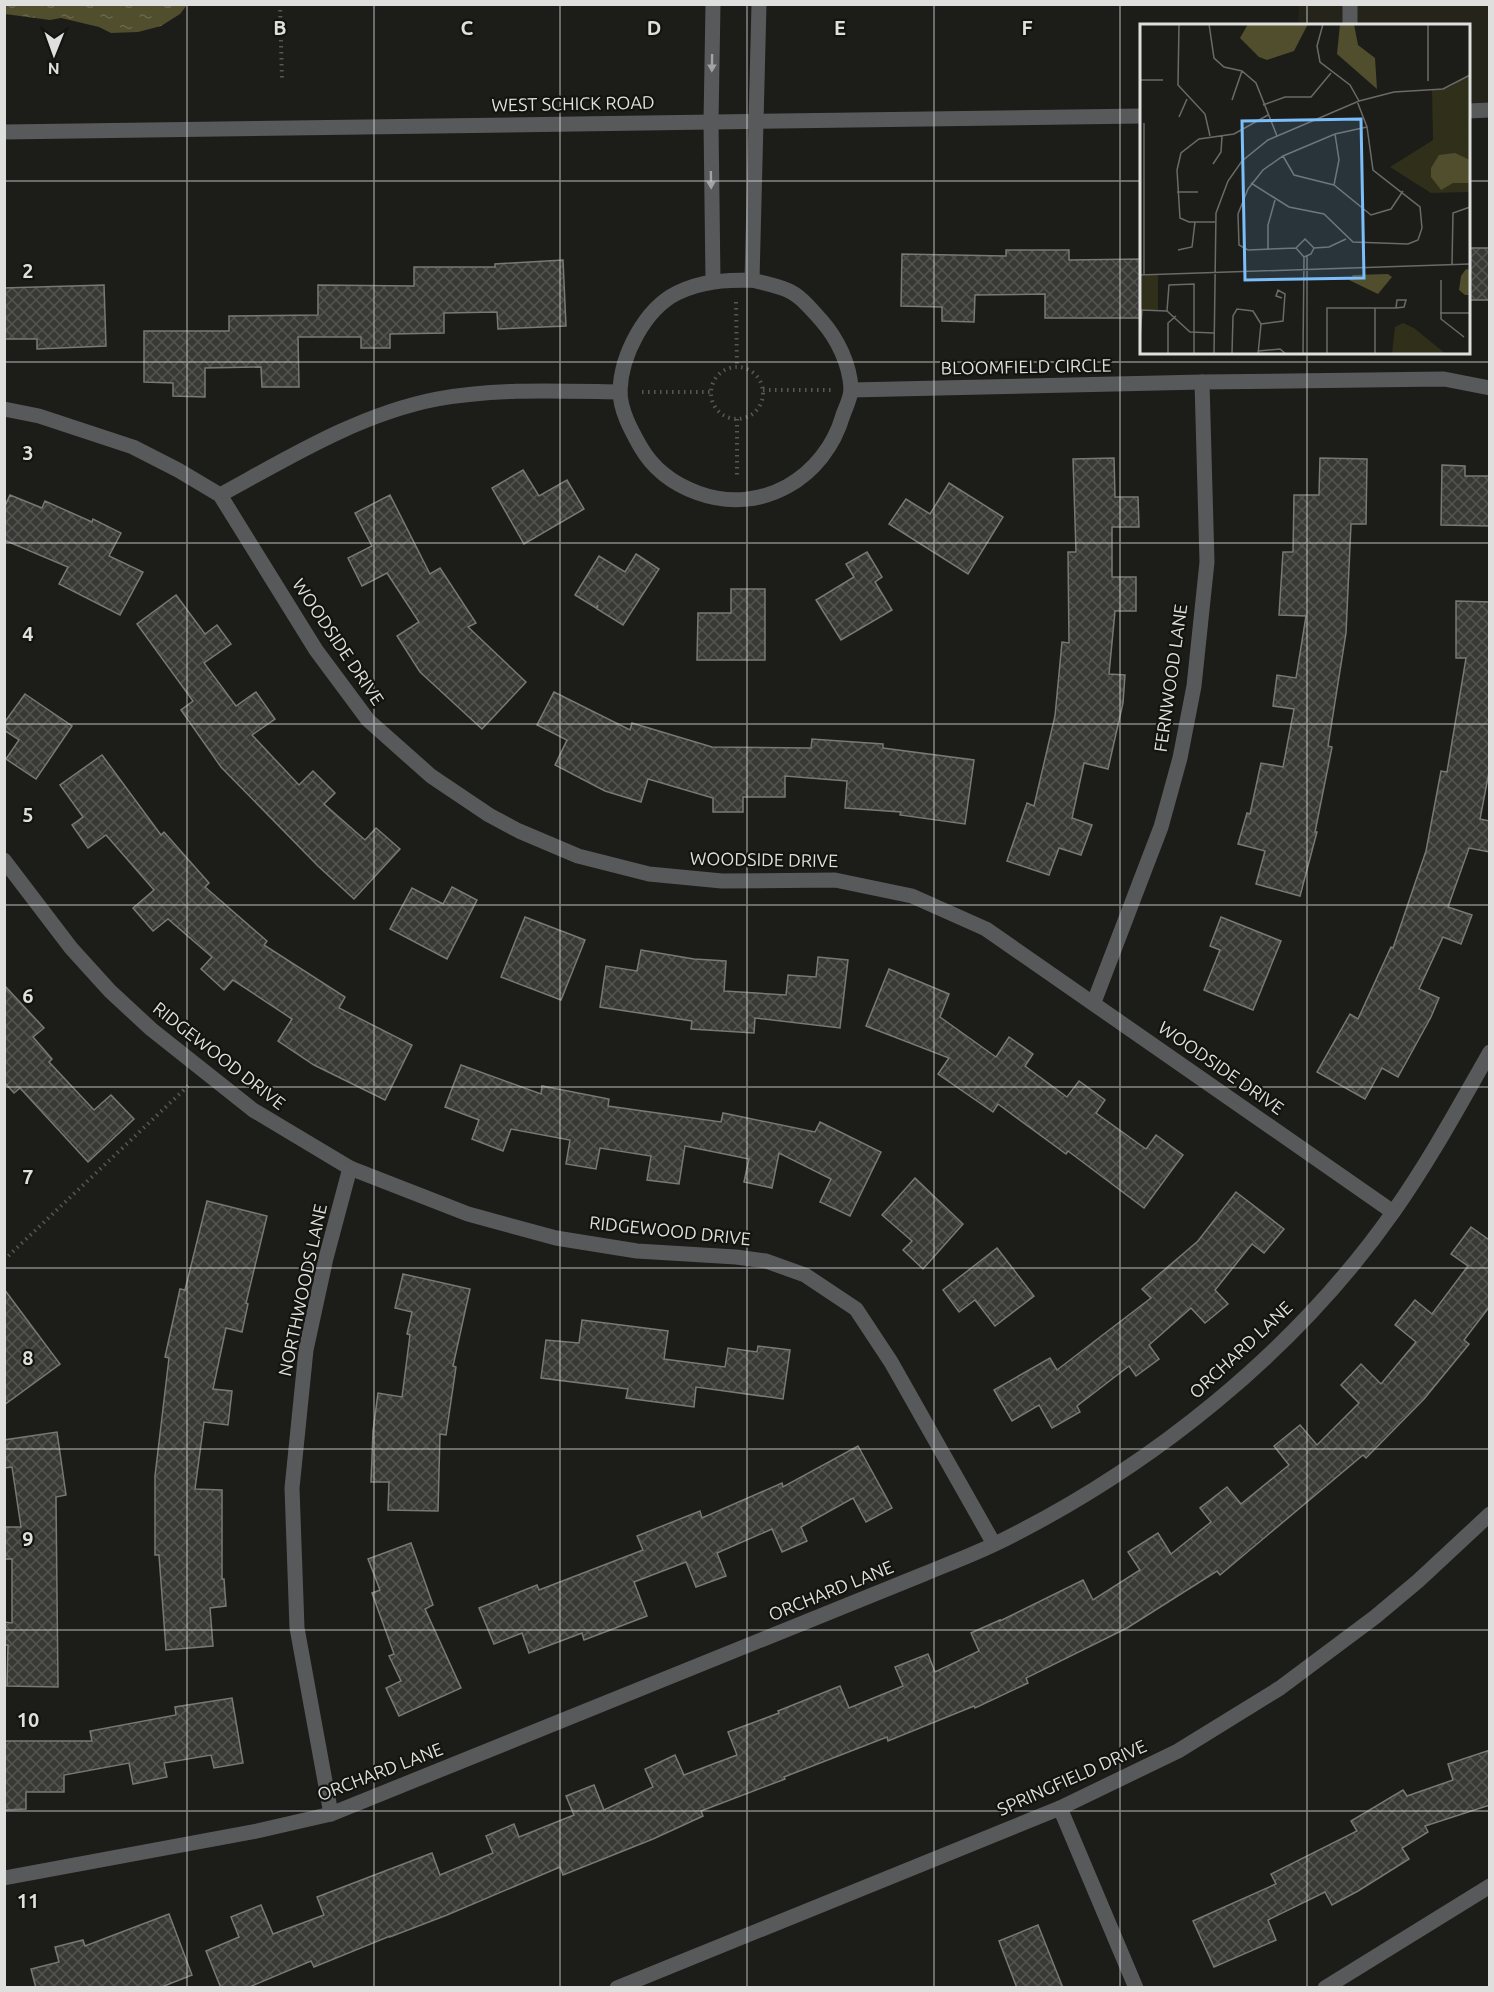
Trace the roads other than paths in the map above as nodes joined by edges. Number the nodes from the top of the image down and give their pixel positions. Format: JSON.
{"nodes":[{"id":1,"x":713,"y":4,"type":"edge"},
{"id":2,"x":759,"y":4,"type":"edge"},
{"id":3,"x":1350,"y":4,"type":"edge"},
{"id":4,"x":1350,"y":24,"type":"edge"},
{"id":5,"x":1490,"y":110,"type":"edge"},
{"id":6,"x":1470,"y":111,"type":"edge"},
{"id":7,"x":1140,"y":116,"type":"edge"},
{"id":8,"x":756,"y":121,"type":"junction"},
{"id":9,"x":711,"y":122,"type":"junction"},
{"id":10,"x":4,"y":132,"type":"edge"},
{"id":11,"x":713,"y":280,"type":"junction"},
{"id":12,"x":752,"y":280,"type":"junction"},
{"id":13,"x":1202,"y":382,"type":"junction"},
{"id":14,"x":1490,"y":388,"type":"edge"},
{"id":15,"x":851,"y":390,"type":"junction"},
{"id":16,"x":620,"y":392,"type":"junction"},
{"id":17,"x":4,"y":409,"type":"edge"},
{"id":18,"x":220,"y":495,"type":"junction"},
{"id":19,"x":4,"y":860,"type":"edge"},
{"id":20,"x":1094,"y":1002,"type":"junction"},
{"id":21,"x":1490,"y":1052,"type":"edge"},
{"id":22,"x":350,"y":1168,"type":"junction"},
{"id":23,"x":1393,"y":1212,"type":"junction"},
{"id":24,"x":1490,"y":1514,"type":"edge"},
{"id":25,"x":994,"y":1544,"type":"junction"},
{"id":26,"x":1060,"y":1808,"type":"junction"},
{"id":27,"x":331,"y":1814,"type":"junction"},
{"id":28,"x":4,"y":1878,"type":"edge"},
{"id":29,"x":1490,"y":1886,"type":"edge"},
{"id":30,"x":617,"y":1988,"type":"edge"},
{"id":31,"x":1136,"y":1988,"type":"edge"},
{"id":32,"x":1325,"y":1988,"type":"edge"}],
"edges":[{"from":1,"to":9,"type":"street","one_way":true},
{"from":2,"to":8,"type":"street"},
{"from":3,"to":4,"type":"street"},
{"from":5,"to":6,"type":"street"},
{"from":7,"to":8,"type":"street","name":"WEST SCHICK ROAD"},
{"from":8,"to":9,"type":"street","name":"WEST SCHICK ROAD"},
{"from":8,"to":12,"type":"street"},
{"from":9,"to":10,"type":"street","name":"WEST SCHICK ROAD"},
{"from":9,"to":11,"type":"street","one_way":true},
{"from":11,"to":12,"type":"street"},
{"from":11,"to":16,"type":"street"},
{"from":12,"to":15,"type":"street"},
{"from":13,"to":14,"type":"street","name":"BLOOMFIELD CIRCLE"},
{"from":13,"to":15,"type":"street","name":"BLOOMFIELD CIRCLE"},
{"from":13,"to":20,"type":"street","name":"FERNWOOD LANE"},
{"from":15,"to":16,"type":"street"},
{"from":16,"to":18,"type":"street"},
{"from":17,"to":18,"type":"street","name":"WOODSIDE DRIVE"},
{"from":18,"to":20,"type":"street","name":"WOODSIDE DRIVE"},
{"from":19,"to":22,"type":"street","name":"RIDGEWOOD DRIVE"},
{"from":20,"to":23,"type":"street","name":"WOODSIDE DRIVE"},
{"from":21,"to":23,"type":"street","name":"ORCHARD LANE"},
{"from":22,"to":25,"type":"street","name":"RIDGEWOOD DRIVE"},
{"from":22,"to":27,"type":"street","name":"NORTHWOODS LANE"},
{"from":23,"to":25,"type":"street","name":"ORCHARD LANE"},
{"from":24,"to":26,"type":"street","name":"SPRINGFIELD DRIVE"},
{"from":25,"to":27,"type":"street","name":"ORCHARD LANE"},
{"from":26,"to":30,"type":"street","name":"SPRINGFIELD DRIVE"},
{"from":26,"to":31,"type":"street"},
{"from":27,"to":28,"type":"street","name":"ORCHARD LANE"},
{"from":29,"to":32,"type":"street"}]}
